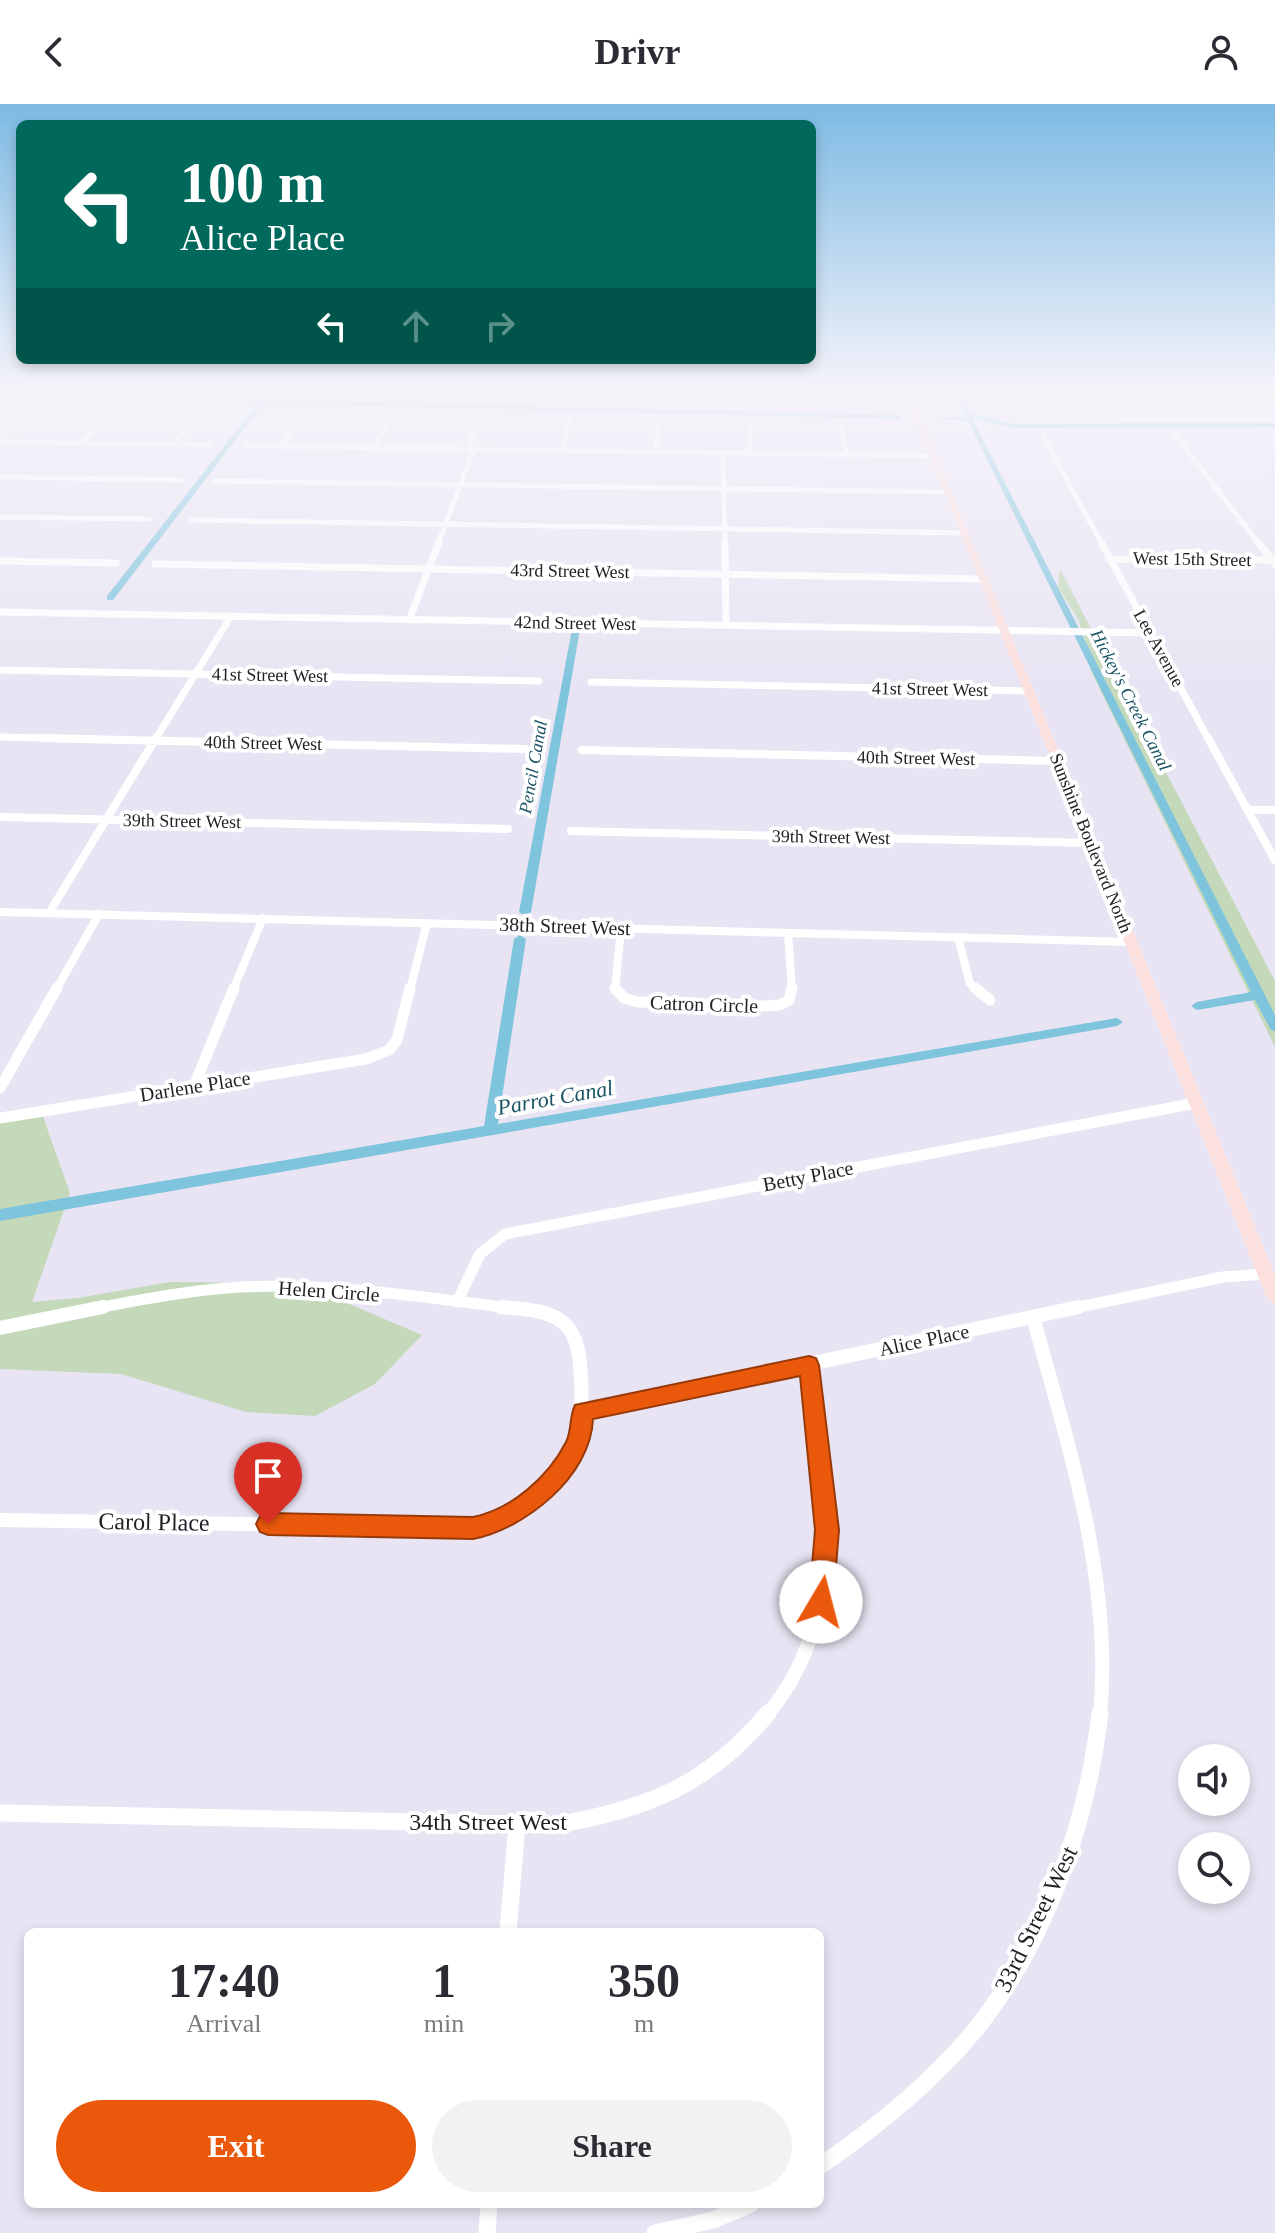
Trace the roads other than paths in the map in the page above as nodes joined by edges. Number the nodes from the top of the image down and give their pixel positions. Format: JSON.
{"nodes":[{"id":1,"x":458,"y":488,"type":"edge"},
{"id":2,"x":689,"y":488,"type":"edge"},
{"id":3,"x":947,"y":488,"type":"edge"},
{"id":4,"x":1071,"y":488,"type":"edge"},
{"id":5,"x":1217,"y":488,"type":"edge"},
{"id":6,"x":723,"y":489,"type":"junction"},
{"id":7,"x":949,"y":492,"type":"junction"},
{"id":8,"x":0,"y":517,"type":"edge"},
{"id":9,"x":149,"y":519,"type":"dead end"},
{"id":10,"x":192,"y":520,"type":"dead end"},
{"id":11,"x":445,"y":524,"type":"junction"},
{"id":12,"x":724,"y":529,"type":"junction"},
{"id":13,"x":966,"y":533,"type":"junction"},
{"id":14,"x":1109,"y":559,"type":"junction"},
{"id":15,"x":0,"y":561,"type":"edge"},
{"id":16,"x":1274,"y":561,"type":"edge"},
{"id":17,"x":116,"y":563,"type":"dead end"},
{"id":18,"x":155,"y":564,"type":"dead end"},
{"id":19,"x":427,"y":569,"type":"junction"},
{"id":20,"x":725,"y":574,"type":"junction"},
{"id":21,"x":984,"y":579,"type":"junction"},
{"id":22,"x":0,"y":612,"type":"edge"},
{"id":23,"x":231,"y":616,"type":"junction"},
{"id":24,"x":409,"y":620,"type":"junction"},
{"id":25,"x":726,"y":625,"type":"junction"},
{"id":26,"x":1005,"y":631,"type":"junction"},
{"id":27,"x":1151,"y":633,"type":"junction"},
{"id":28,"x":0,"y":670,"type":"edge"},
{"id":29,"x":196,"y":674,"type":"junction"},
{"id":30,"x":539,"y":681,"type":"dead end"},
{"id":31,"x":591,"y":682,"type":"dead end"},
{"id":32,"x":1029,"y":691,"type":"junction"},
{"id":33,"x":0,"y":737,"type":"edge"},
{"id":34,"x":154,"y":741,"type":"junction"},
{"id":35,"x":525,"y":749,"type":"dead end"},
{"id":36,"x":582,"y":750,"type":"dead end"},
{"id":37,"x":1057,"y":761,"type":"junction"},
{"id":38,"x":1247,"y":810,"type":"junction"},
{"id":39,"x":1275,"y":810,"type":"edge"},
{"id":40,"x":0,"y":817,"type":"edge"},
{"id":41,"x":107,"y":819,"type":"junction"},
{"id":42,"x":508,"y":829,"type":"dead end"},
{"id":43,"x":571,"y":831,"type":"dead end"},
{"id":44,"x":1091,"y":843,"type":"junction"},
{"id":45,"x":1275,"y":860,"type":"edge"},
{"id":46,"x":0,"y":912,"type":"edge"},
{"id":47,"x":49,"y":913,"type":"junction"},
{"id":48,"x":99,"y":914,"type":"junction"},
{"id":49,"x":263,"y":918,"type":"junction"},
{"id":50,"x":427,"y":923,"type":"junction"},
{"id":51,"x":621,"y":928,"type":"junction"},
{"id":52,"x":788,"y":933,"type":"junction"},
{"id":53,"x":958,"y":937,"type":"junction"},
{"id":54,"x":1131,"y":942,"type":"junction"},
{"id":55,"x":990,"y":1000,"type":"dead end"},
{"id":56,"x":194,"y":1086,"type":"junction"},
{"id":57,"x":0,"y":1088,"type":"edge"},
{"id":58,"x":1196,"y":1103,"type":"junction"},
{"id":59,"x":0,"y":1118,"type":"edge"},
{"id":60,"x":1266,"y":1274,"type":"junction"},
{"id":61,"x":1275,"y":1296,"type":"edge"},
{"id":62,"x":457,"y":1302,"type":"junction"},
{"id":63,"x":1033,"y":1317,"type":"junction"},
{"id":64,"x":0,"y":1328,"type":"edge"},
{"id":65,"x":809,"y":1365,"type":"junction"},
{"id":66,"x":582,"y":1412,"type":"junction"},
{"id":67,"x":0,"y":1520,"type":"edge"},
{"id":68,"x":0,"y":1813,"type":"edge"},
{"id":69,"x":517,"y":1824,"type":"junction"},
{"id":70,"x":508,"y":1928,"type":"edge"},
{"id":71,"x":824,"y":2163,"type":"edge"},
{"id":72,"x":489,"y":2208,"type":"edge"},
{"id":73,"x":742,"y":2208,"type":"edge"},
{"id":74,"x":487,"y":2233,"type":"edge"},
{"id":75,"x":655,"y":2233,"type":"edge"}],
"edges":[{"from":1,"to":11,"type":"street"},
{"from":2,"to":6,"type":"street"},
{"from":3,"to":7,"type":"street","name":"Sunshine Boulevard North"},
{"from":4,"to":14,"type":"street","name":"Lee Avenue"},
{"from":5,"to":16,"type":"street"},
{"from":6,"to":7,"type":"street"},
{"from":6,"to":12,"type":"street"},
{"from":7,"to":13,"type":"street","name":"Sunshine Boulevard North"},
{"from":8,"to":9,"type":"street"},
{"from":10,"to":11,"type":"street"},
{"from":11,"to":12,"type":"street"},
{"from":11,"to":19,"type":"street"},
{"from":12,"to":13,"type":"street"},
{"from":12,"to":20,"type":"street"},
{"from":13,"to":21,"type":"street","name":"Sunshine Boulevard North"},
{"from":14,"to":16,"type":"street","name":"West 15th Street"},
{"from":14,"to":27,"type":"street","name":"Lee Avenue"},
{"from":15,"to":17,"type":"street"},
{"from":18,"to":19,"type":"street","name":"43rd Street West"},
{"from":19,"to":20,"type":"street","name":"43rd Street West"},
{"from":19,"to":24,"type":"street"},
{"from":20,"to":21,"type":"street","name":"43rd Street West"},
{"from":20,"to":25,"type":"street"},
{"from":21,"to":26,"type":"street","name":"Sunshine Boulevard North"},
{"from":22,"to":23,"type":"street","name":"42nd Street West"},
{"from":23,"to":24,"type":"street","name":"42nd Street West"},
{"from":23,"to":29,"type":"street"},
{"from":24,"to":25,"type":"street","name":"42nd Street West"},
{"from":25,"to":26,"type":"street","name":"42nd Street West"},
{"from":26,"to":27,"type":"street","name":"42nd Street West"},
{"from":26,"to":32,"type":"street","name":"Sunshine Boulevard North"},
{"from":27,"to":38,"type":"street","name":"Lee Avenue"},
{"from":28,"to":29,"type":"street","name":"41st Street West"},
{"from":29,"to":30,"type":"street","name":"41st Street West"},
{"from":29,"to":34,"type":"street"},
{"from":31,"to":32,"type":"street","name":"41st Street West"},
{"from":32,"to":37,"type":"street","name":"Sunshine Boulevard North"},
{"from":33,"to":34,"type":"street","name":"40th Street West"},
{"from":34,"to":35,"type":"street","name":"40th Street West"},
{"from":34,"to":41,"type":"street"},
{"from":36,"to":37,"type":"street","name":"40th Street West"},
{"from":37,"to":44,"type":"street","name":"Sunshine Boulevard North"},
{"from":38,"to":39,"type":"street"},
{"from":38,"to":45,"type":"street","name":"Lee Avenue"},
{"from":40,"to":41,"type":"street","name":"39th Street West"},
{"from":41,"to":42,"type":"street","name":"39th Street West"},
{"from":41,"to":47,"type":"street"},
{"from":43,"to":44,"type":"street","name":"39th Street West"},
{"from":44,"to":54,"type":"street","name":"Sunshine Boulevard North"},
{"from":46,"to":47,"type":"street","name":"38th Street West"},
{"from":47,"to":48,"type":"street","name":"38th Street West"},
{"from":48,"to":49,"type":"street","name":"38th Street West"},
{"from":48,"to":57,"type":"street"},
{"from":49,"to":50,"type":"street","name":"38th Street West"},
{"from":49,"to":56,"type":"street"},
{"from":50,"to":51,"type":"street","name":"38th Street West"},
{"from":50,"to":56,"type":"street","name":"Darlene Place"},
{"from":51,"to":52,"type":"street","name":"38th Street West"},
{"from":51,"to":52,"type":"street","name":"Catron Circle"},
{"from":52,"to":53,"type":"street","name":"38th Street West"},
{"from":53,"to":54,"type":"street","name":"38th Street West"},
{"from":53,"to":55,"type":"street"},
{"from":54,"to":58,"type":"street","name":"Sunshine Boulevard North"},
{"from":56,"to":59,"type":"street","name":"Darlene Place"},
{"from":58,"to":60,"type":"street","name":"Sunshine Boulevard North"},
{"from":58,"to":62,"type":"street","name":"Betty Place"},
{"from":60,"to":61,"type":"street","name":"Sunshine Boulevard North"},
{"from":60,"to":63,"type":"street","name":"Alice Place"},
{"from":62,"to":64,"type":"street","name":"Helen Circle"},
{"from":62,"to":66,"type":"street","name":"Helen Circle"},
{"from":63,"to":65,"type":"street","name":"Alice Place"},
{"from":63,"to":71,"type":"street","name":"33rd Street West"},
{"from":65,"to":66,"type":"street","name":"Alice Place"},
{"from":65,"to":69,"type":"street","name":"34th Street West"},
{"from":66,"to":67,"type":"street","name":"Carol Place"},
{"from":68,"to":69,"type":"street","name":"34th Street West"},
{"from":69,"to":70,"type":"street"},
{"from":72,"to":74,"type":"street"},
{"from":73,"to":75,"type":"street"}]}
